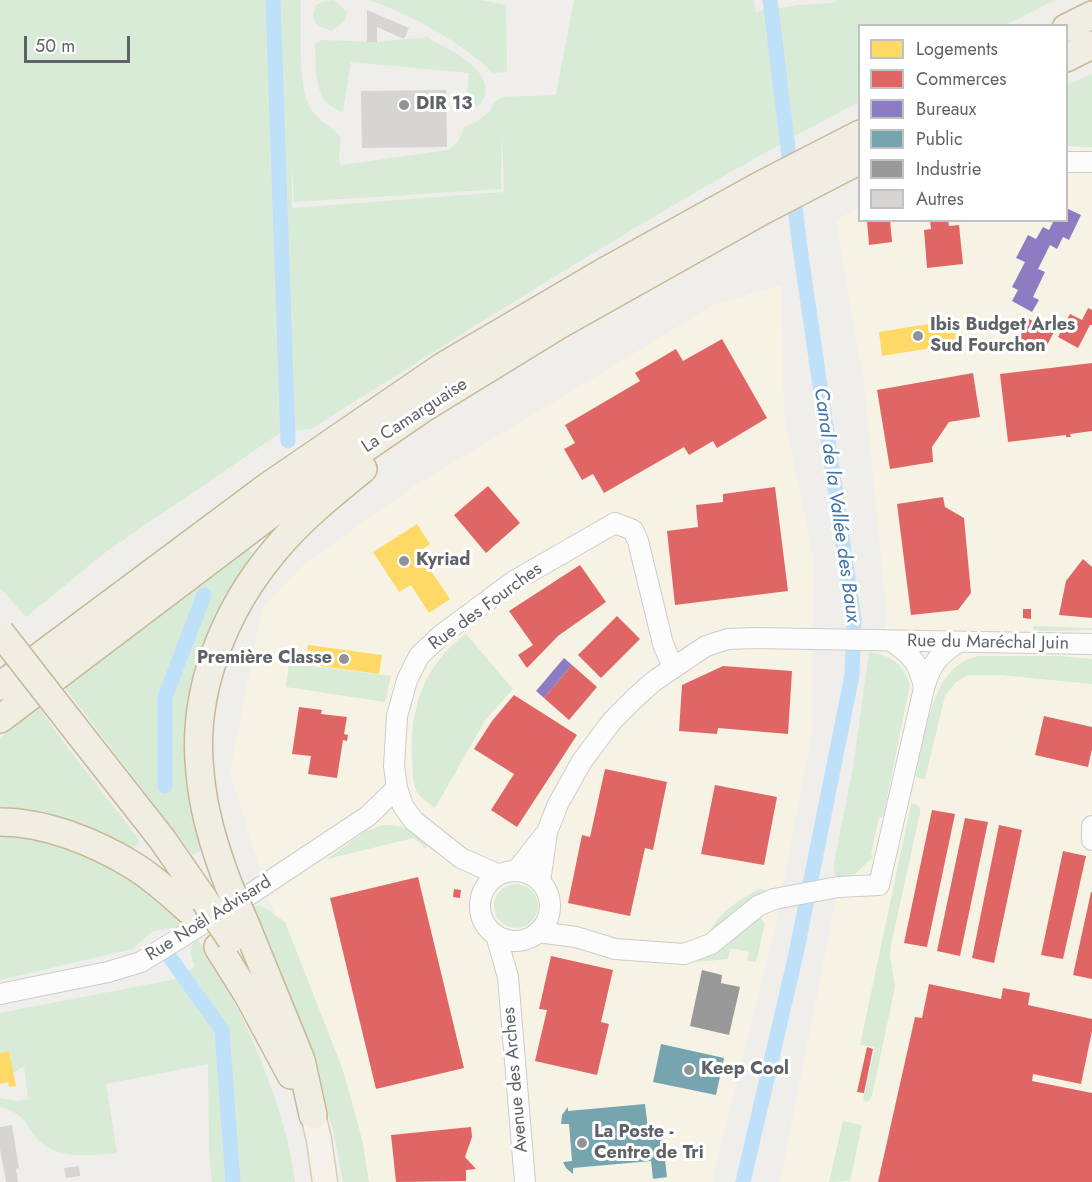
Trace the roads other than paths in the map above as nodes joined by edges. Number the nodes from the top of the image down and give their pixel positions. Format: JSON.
{"nodes":[{"id":1,"x":1092,"y":15,"type":"edge"},
{"id":2,"x":1068,"y":27,"type":"edge"},
{"id":3,"x":1092,"y":45,"type":"edge"},
{"id":4,"x":1068,"y":57,"type":"edge"},
{"id":5,"x":858,"y":136,"type":"edge"},
{"id":6,"x":858,"y":160,"type":"edge"},
{"id":7,"x":1068,"y":162,"type":"edge"},
{"id":8,"x":1092,"y":162,"type":"edge"},
{"id":9,"x":826,"y":164,"type":"junction"},
{"id":10,"x":760,"y":198,"type":"junction"},
{"id":11,"x":560,"y":325,"type":"junction"},
{"id":12,"x":0,"y":632,"type":"edge"},
{"id":13,"x":888,"y":641,"type":"junction"},
{"id":14,"x":959,"y":642,"type":"junction"},
{"id":15,"x":1091,"y":644,"type":"edge"},
{"id":16,"x":50,"y":647,"type":"junction"},
{"id":17,"x":673,"y":667,"type":"junction"},
{"id":18,"x":0,"y":677,"type":"edge"},
{"id":19,"x":0,"y":686,"type":"edge"},
{"id":20,"x":924,"y":688,"type":"junction"},
{"id":21,"x":0,"y":719,"type":"edge"},
{"id":22,"x":397,"y":788,"type":"junction"},
{"id":23,"x":368,"y":816,"type":"junction"},
{"id":24,"x":410,"y":816,"type":"junction"},
{"id":25,"x":0,"y":822,"type":"edge"},
{"id":26,"x":1092,"y":826,"type":"edge"},
{"id":27,"x":547,"y":832,"type":"junction"},
{"id":28,"x":1092,"y":840,"type":"edge"},
{"id":29,"x":461,"y":858,"type":"junction"},
{"id":30,"x":507,"y":873,"type":"junction"},
{"id":31,"x":540,"y":882,"type":"junction"},
{"id":32,"x":482,"y":895,"type":"junction"},
{"id":33,"x":198,"y":907,"type":"junction"},
{"id":34,"x":550,"y":909,"type":"junction"},
{"id":35,"x":496,"y":935,"type":"junction"},
{"id":36,"x":532,"y":936,"type":"junction"},
{"id":37,"x":232,"y":938,"type":"junction"},
{"id":38,"x":576,"y":938,"type":"junction"},
{"id":39,"x":508,"y":978,"type":"junction"},
{"id":40,"x":0,"y":994,"type":"edge"},
{"id":41,"x":314,"y":1115,"type":"joint"},
{"id":42,"x":325,"y":1182,"type":"edge"},
{"id":43,"x":525,"y":1182,"type":"edge"}],
"edges":[{"from":1,"to":2,"type":"highway"},
{"from":3,"to":4,"type":"highway"},
{"from":5,"to":9,"type":"highway","name":"La Camarguaise"},
{"from":6,"to":9,"type":"highway","name":"La Camarguaise"},
{"from":7,"to":8,"type":"street"},
{"from":9,"to":10,"type":"highway","name":"La Camarguaise"},
{"from":10,"to":11,"type":"highway","name":"La Camarguaise"},
{"from":10,"to":16,"type":"highway","name":"La Camarguaise"},
{"from":11,"to":21,"type":"highway","name":"La Camarguaise"},
{"from":11,"to":37,"type":"highway","bridge":true},
{"from":12,"to":33,"type":"highway","bridge":true},
{"from":13,"to":14,"type":"street","name":"Rue du Maréchal Juin"},
{"from":13,"to":17,"type":"street"},
{"from":13,"to":20,"type":"street"},
{"from":14,"to":15,"type":"street","name":"Rue du Maréchal Juin"},
{"from":14,"to":20,"type":"street"},
{"from":16,"to":18,"type":"highway"},
{"from":16,"to":19,"type":"highway","name":"La Camarguaise"},
{"from":17,"to":22,"type":"street","name":"Rue des Fourches"},
{"from":17,"to":27,"type":"street"},
{"from":20,"to":38,"type":"street"},
{"from":22,"to":23,"type":"street","name":"Rue Noël Advisard"},
{"from":22,"to":24,"type":"street","name":"Rue des Fourches"},
{"from":23,"to":24,"type":"street"},
{"from":23,"to":40,"type":"street","name":"Rue Noël Advisard"},
{"from":24,"to":29,"type":"street","name":"Rue des Fourches"},
{"from":25,"to":33,"type":"highway"},
{"from":26,"to":28,"type":"street"},
{"from":27,"to":30,"type":"street"},
{"from":27,"to":31,"type":"street"},
{"from":29,"to":30,"type":"street","name":"Rue des Fourches"},
{"from":29,"to":32,"type":"street","name":"Rue des Fourches"},
{"from":30,"to":31,"type":"street"},
{"from":30,"to":32,"type":"street"},
{"from":31,"to":34,"type":"street"},
{"from":32,"to":35,"type":"street"},
{"from":33,"to":37,"type":"highway","bridge":true},
{"from":34,"to":36,"type":"street"},
{"from":34,"to":38,"type":"street"},
{"from":35,"to":36,"type":"street"},
{"from":35,"to":39,"type":"street","name":"Avenue des Arches"},
{"from":36,"to":38,"type":"street"},
{"from":36,"to":39,"type":"street","name":"Avenue des Arches"},
{"from":37,"to":41,"type":"highway"},
{"from":39,"to":43,"type":"street","name":"Avenue des Arches"},
{"from":41,"to":42,"type":"main road"}]}
